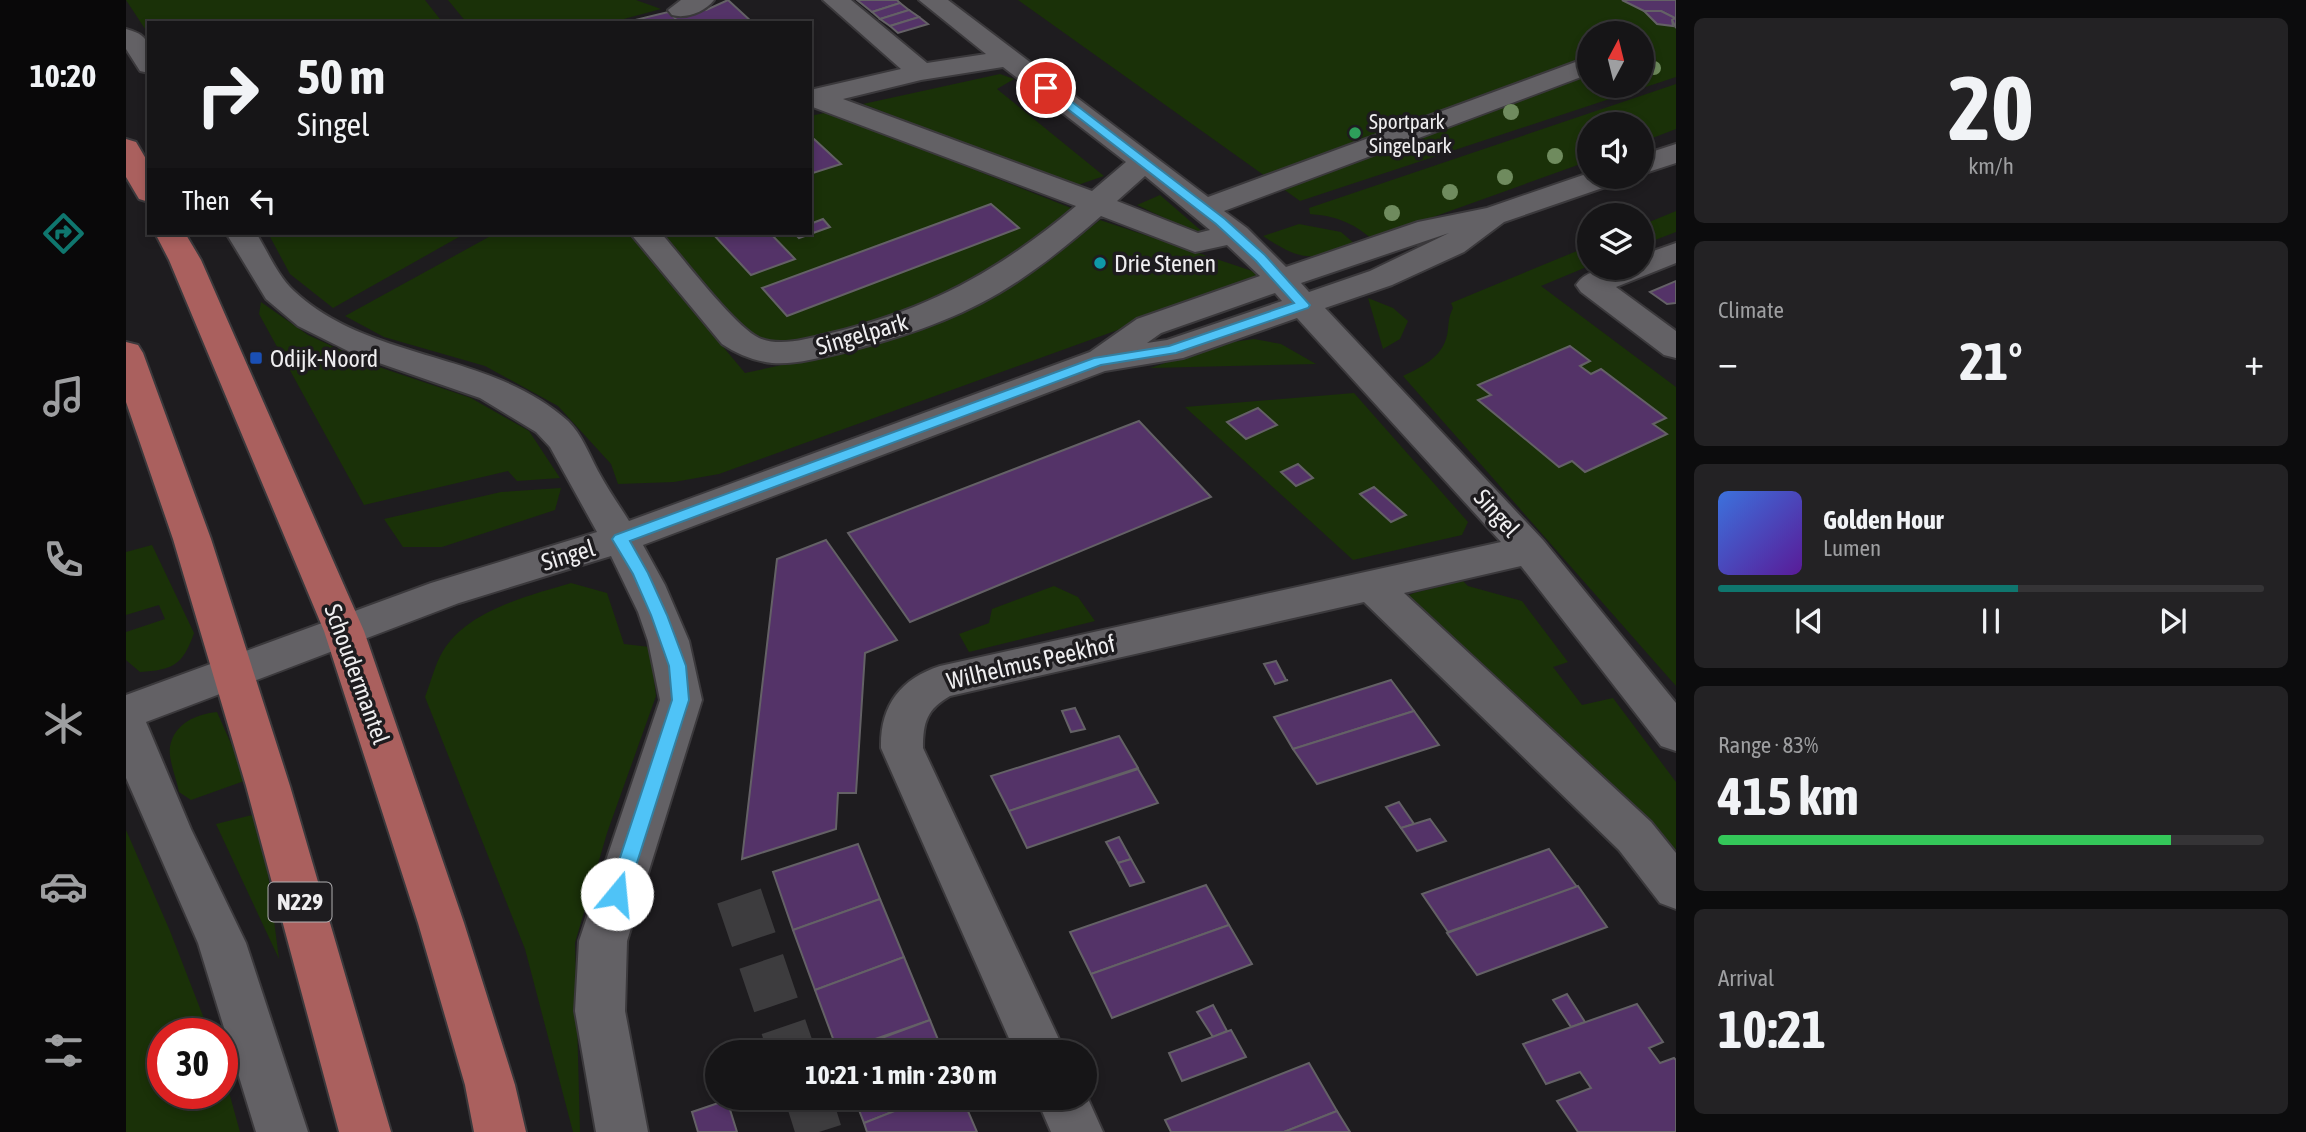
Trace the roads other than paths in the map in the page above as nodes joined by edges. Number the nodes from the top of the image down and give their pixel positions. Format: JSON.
{"nodes":[{"id":1,"x":836,"y":0,"type":"edge"},
{"id":2,"x":932,"y":0,"type":"edge"},
{"id":3,"x":126,"y":37,"type":"edge"},
{"id":4,"x":1007,"y":58,"type":"junction"},
{"id":5,"x":147,"y":62,"type":"edge"},
{"id":6,"x":1577,"y":69,"type":"edge"},
{"id":7,"x":921,"y":72,"type":"junction"},
{"id":8,"x":812,"y":98,"type":"edge"},
{"id":9,"x":126,"y":148,"type":"edge"},
{"id":10,"x":1676,"y":153,"type":"edge"},
{"id":11,"x":1145,"y":161,"type":"junction"},
{"id":12,"x":1654,"y":161,"type":"edge"},
{"id":13,"x":1577,"y":187,"type":"edge"},
{"id":14,"x":147,"y":189,"type":"edge"},
{"id":15,"x":1096,"y":203,"type":"junction"},
{"id":16,"x":1205,"y":208,"type":"junction"},
{"id":17,"x":1236,"y":234,"type":"junction"},
{"id":18,"x":171,"y":235,"type":"edge"},
{"id":19,"x":242,"y":235,"type":"edge"},
{"id":20,"x":647,"y":235,"type":"edge"},
{"id":21,"x":1676,"y":252,"type":"edge"},
{"id":22,"x":1654,"y":261,"type":"edge"},
{"id":23,"x":1605,"y":280,"type":"edge"},
{"id":24,"x":1292,"y":293,"type":"junction"},
{"id":25,"x":1676,"y":347,"type":"edge"},
{"id":26,"x":126,"y":353,"type":"edge"},
{"id":27,"x":620,"y":539,"type":"junction"},
{"id":28,"x":1530,"y":550,"type":"junction"},
{"id":29,"x":1371,"y":585,"type":"junction"},
{"id":30,"x":344,"y":631,"type":"junction"},
{"id":31,"x":233,"y":673,"type":"junction"},
{"id":32,"x":126,"y":712,"type":"edge"},
{"id":33,"x":126,"y":725,"type":"edge"},
{"id":34,"x":1673,"y":725,"type":"edge"},
{"id":35,"x":1676,"y":888,"type":"edge"},
{"id":36,"x":1035,"y":1040,"type":"edge"},
{"id":37,"x":1067,"y":1110,"type":"edge"},
{"id":38,"x":282,"y":1132,"type":"edge"},
{"id":39,"x":365,"y":1132,"type":"edge"},
{"id":40,"x":500,"y":1132,"type":"edge"},
{"id":41,"x":622,"y":1132,"type":"edge"},
{"id":42,"x":1077,"y":1132,"type":"edge"}],
"edges":[{"from":1,"to":7,"type":"street"},
{"from":2,"to":4,"type":"street"},
{"from":3,"to":5,"type":"street"},
{"from":4,"to":7,"type":"street"},
{"from":4,"to":11,"type":"street"},
{"from":6,"to":16,"type":"street"},
{"from":7,"to":8,"type":"street"},
{"from":8,"to":15,"type":"street"},
{"from":9,"to":14,"type":"main road"},
{"from":10,"to":12,"type":"street"},
{"from":11,"to":15,"type":"street","name":"Singelpark"},
{"from":11,"to":16,"type":"street"},
{"from":13,"to":24,"type":"street","name":"Singel"},
{"from":15,"to":17,"type":"street"},
{"from":15,"to":20,"type":"street","name":"Singelpark"},
{"from":16,"to":17,"type":"street"},
{"from":17,"to":24,"type":"street"},
{"from":18,"to":30,"type":"main road","name":"Schoudermantel"},
{"from":19,"to":27,"type":"street"},
{"from":21,"to":22,"type":"street"},
{"from":23,"to":25,"type":"street"},
{"from":24,"to":27,"type":"street","name":"Singel"},
{"from":24,"to":28,"type":"street","name":"Singel"},
{"from":26,"to":31,"type":"main road","number":"N229"},
{"from":27,"to":30,"type":"street","name":"Singel"},
{"from":27,"to":41,"type":"street"},
{"from":28,"to":29,"type":"street","name":"Wilhelmus Peekhof"},
{"from":28,"to":34,"type":"street","name":"Singel"},
{"from":29,"to":35,"type":"street"},
{"from":29,"to":36,"type":"street","name":"Wilhelmus Peekhof"},
{"from":30,"to":31,"type":"street","name":"Singel"},
{"from":30,"to":40,"type":"main road","name":"Schoudermantel"},
{"from":31,"to":32,"type":"street"},
{"from":31,"to":39,"type":"main road","number":"N229"},
{"from":33,"to":38,"type":"street"},
{"from":37,"to":42,"type":"street"}]}
